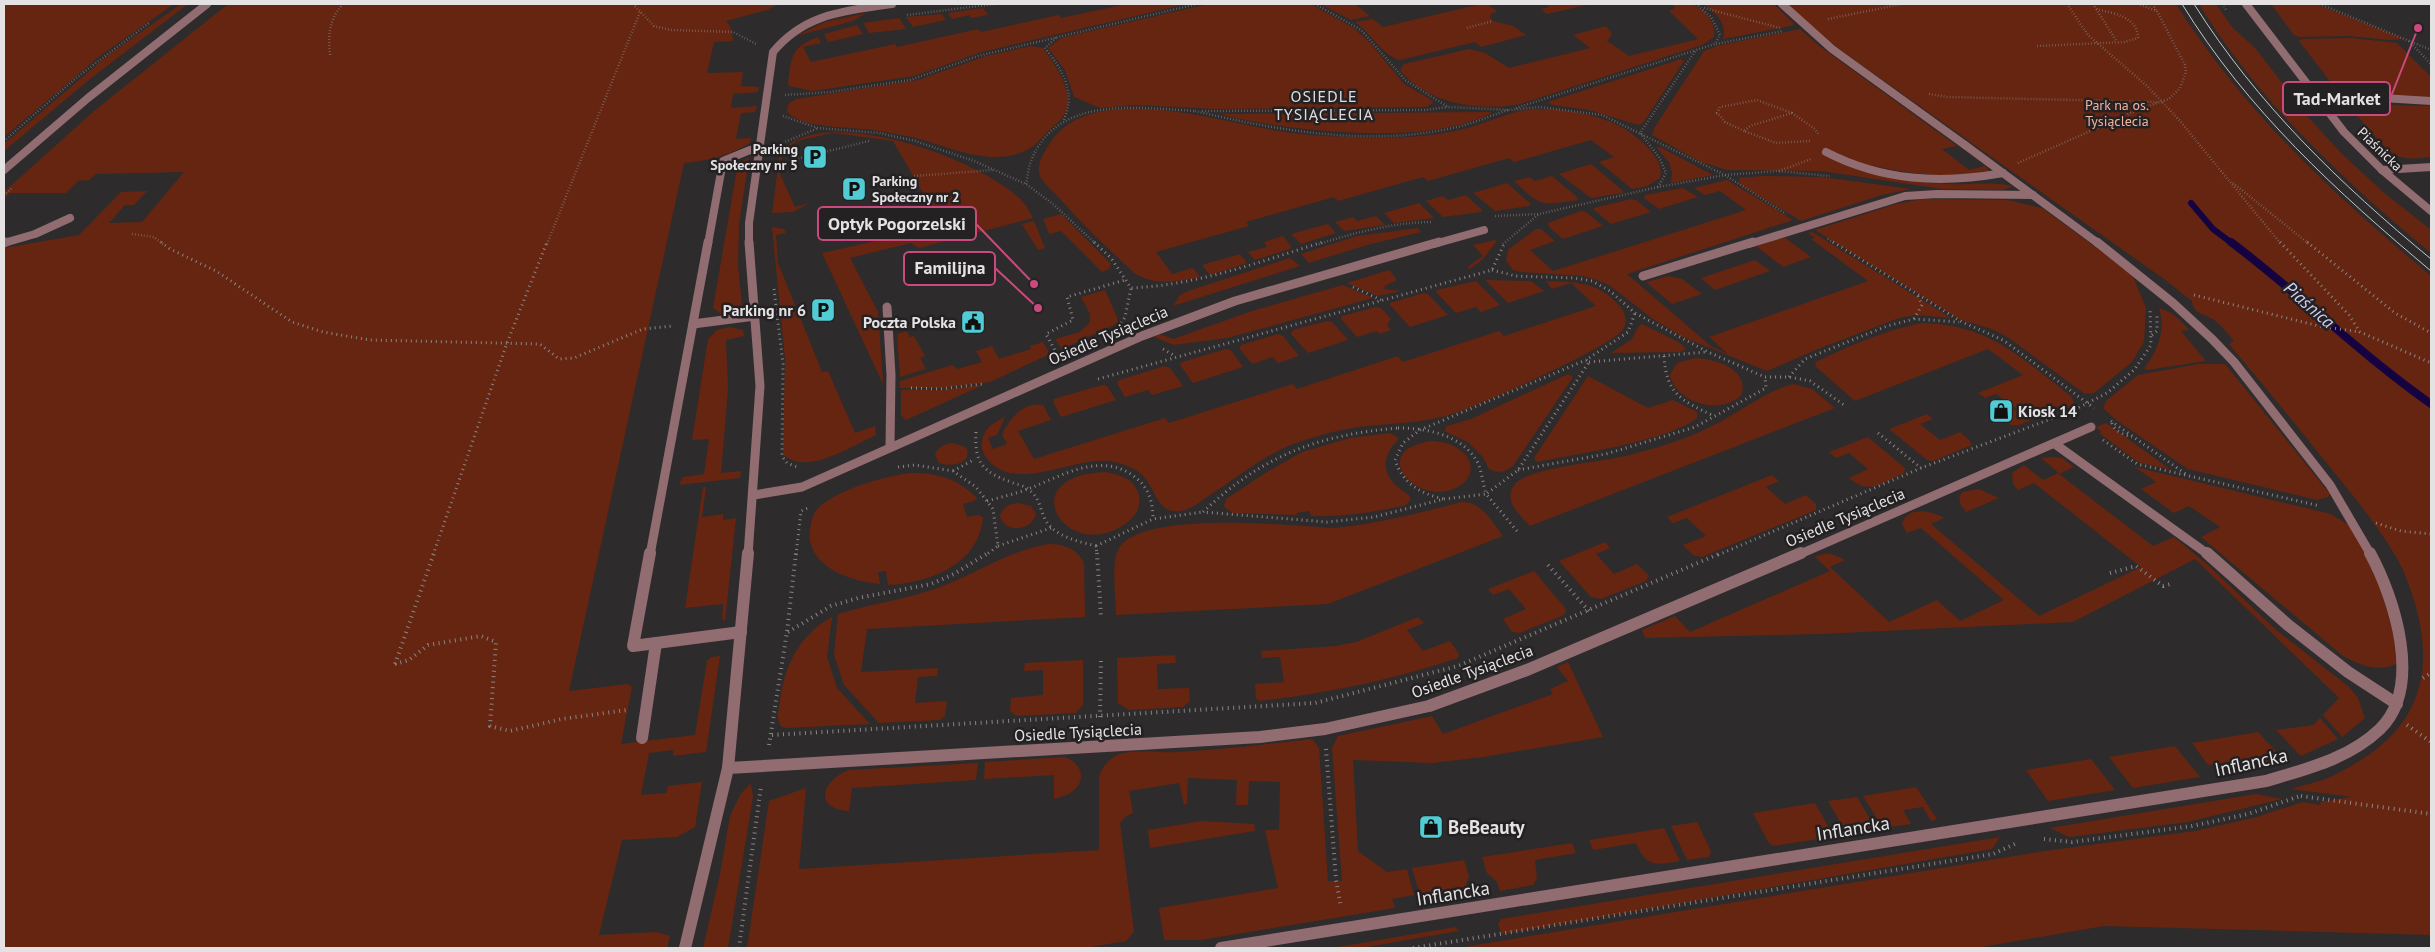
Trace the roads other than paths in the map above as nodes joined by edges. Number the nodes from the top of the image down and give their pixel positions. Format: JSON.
{"nodes":[{"id":1,"x":207,"y":4,"type":"edge"},
{"id":2,"x":892,"y":4,"type":"edge"},
{"id":3,"x":1782,"y":4,"type":"edge"},
{"id":4,"x":2246,"y":4,"type":"edge"},
{"id":5,"x":2382,"y":98,"type":"dead end"},
{"id":6,"x":2431,"y":101,"type":"edge"},
{"id":7,"x":760,"y":149,"type":"junction"},
{"id":8,"x":1827,"y":152,"type":"road end"},
{"id":9,"x":2431,"y":167,"type":"edge"},
{"id":10,"x":4,"y":170,"type":"edge"},
{"id":11,"x":2382,"y":170,"type":"junction"},
{"id":12,"x":2003,"y":174,"type":"junction"},
{"id":13,"x":2033,"y":195,"type":"junction"},
{"id":14,"x":2431,"y":211,"type":"edge"},
{"id":15,"x":70,"y":218,"type":"dead end"},
{"id":16,"x":1484,"y":230,"type":"dead end"},
{"id":17,"x":4,"y":243,"type":"edge"},
{"id":18,"x":1643,"y":276,"type":"dead end"},
{"id":19,"x":886,"y":307,"type":"dead end"},
{"id":20,"x":755,"y":316,"type":"junction"},
{"id":21,"x":693,"y":324,"type":"junction"},
{"id":22,"x":2091,"y":427,"type":"dead end"},
{"id":23,"x":2055,"y":444,"type":"junction"},
{"id":24,"x":890,"y":448,"type":"junction"},
{"id":25,"x":754,"y":495,"type":"junction"},
{"id":26,"x":741,"y":632,"type":"junction"},
{"id":27,"x":656,"y":643,"type":"junction"},
{"id":28,"x":2397,"y":704,"type":"junction"},
{"id":29,"x":642,"y":738,"type":"dead end"},
{"id":30,"x":728,"y":768,"type":"junction"},
{"id":31,"x":684,"y":948,"type":"edge"},
{"id":32,"x":1221,"y":948,"type":"edge"}],
"edges":[{"from":1,"to":10,"type":"street"},
{"from":2,"to":7,"type":"street"},
{"from":3,"to":12,"type":"street","name":"Inflancka"},
{"from":4,"to":11,"type":"street","name":"Piaśnicka"},
{"from":5,"to":6,"type":"street"},
{"from":7,"to":20,"type":"street"},
{"from":7,"to":21,"type":"street"},
{"from":8,"to":12,"type":"street"},
{"from":9,"to":11,"type":"street"},
{"from":11,"to":14,"type":"street","name":"Piaśnicka"},
{"from":12,"to":13,"type":"street","name":"Inflancka"},
{"from":13,"to":18,"type":"street"},
{"from":13,"to":28,"type":"street","name":"Inflancka"},
{"from":15,"to":17,"type":"street"},
{"from":16,"to":24,"type":"street","name":"Osiedle Tysiąclecia"},
{"from":19,"to":24,"type":"street"},
{"from":20,"to":21,"type":"street"},
{"from":20,"to":25,"type":"street"},
{"from":21,"to":27,"type":"street"},
{"from":22,"to":23,"type":"street","name":"Osiedle Tysiąclecia"},
{"from":23,"to":28,"type":"street"},
{"from":23,"to":30,"type":"street","name":"Osiedle Tysiąclecia"},
{"from":24,"to":25,"type":"street","name":"Osiedle Tysiąclecia"},
{"from":25,"to":26,"type":"street"},
{"from":26,"to":27,"type":"street"},
{"from":26,"to":30,"type":"street"},
{"from":27,"to":29,"type":"street"},
{"from":28,"to":32,"type":"street","name":"Inflancka"},
{"from":30,"to":31,"type":"street"}]}
